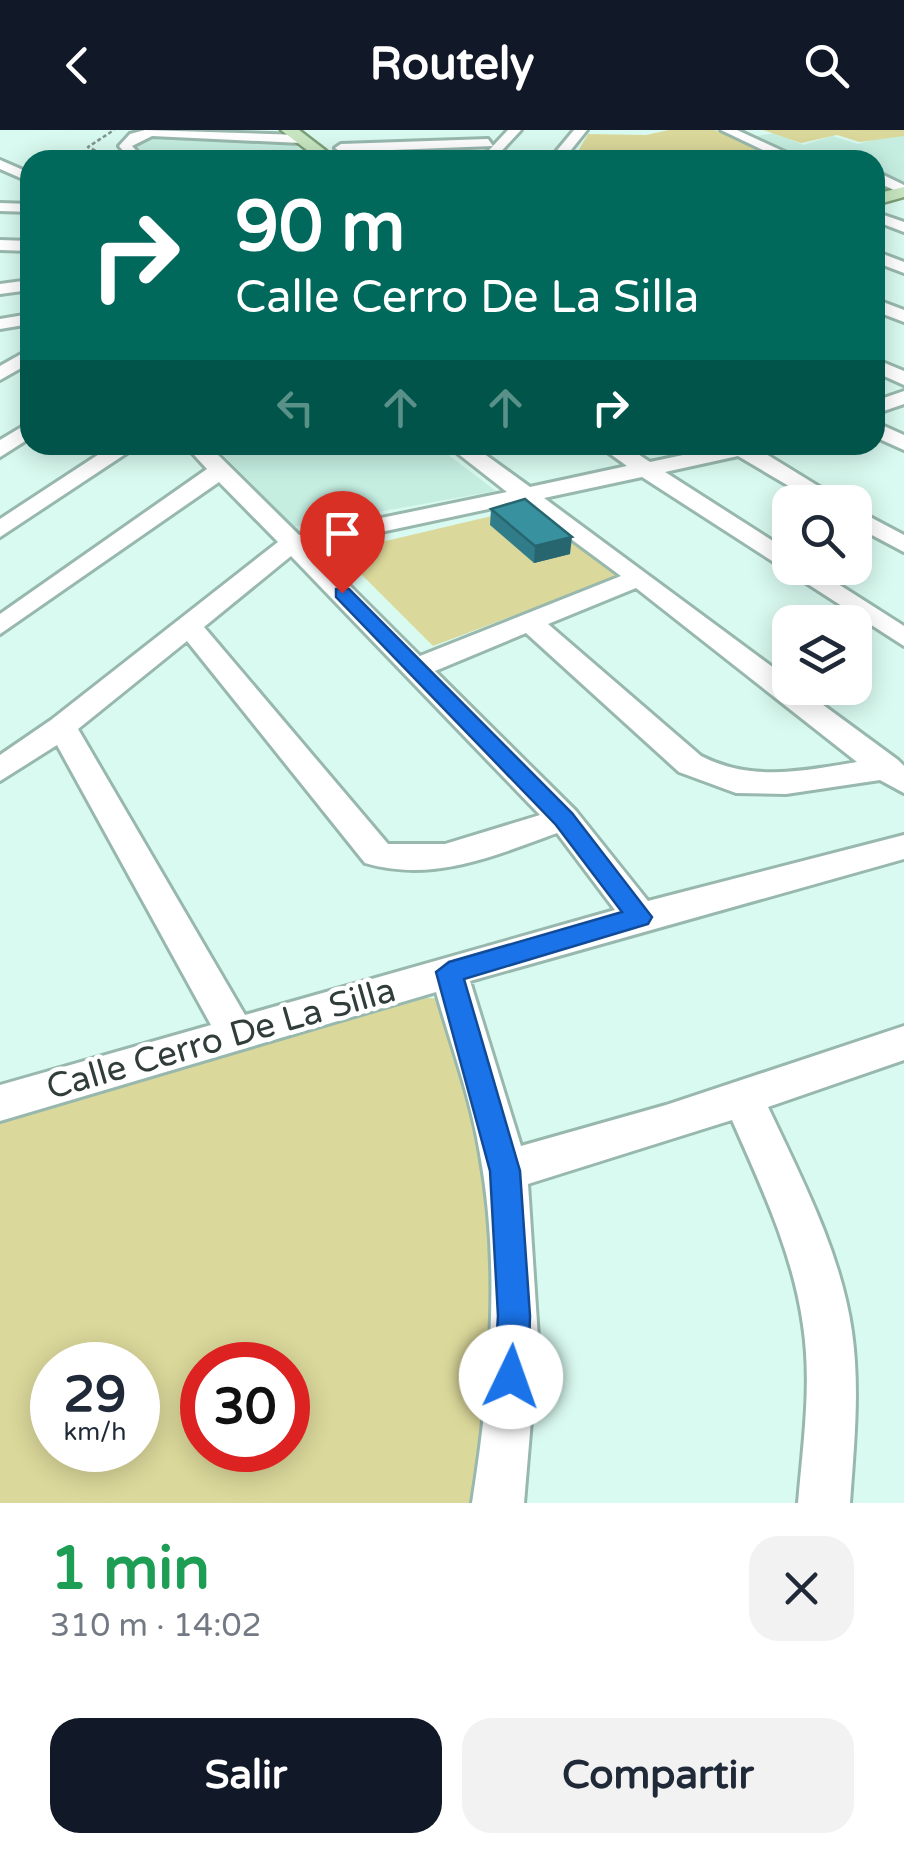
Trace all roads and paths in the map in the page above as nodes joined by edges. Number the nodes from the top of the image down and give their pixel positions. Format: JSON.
{"nodes":[{"id":1,"x":114,"y":130,"type":"edge"},
{"id":2,"x":501,"y":130,"type":"edge"},
{"id":3,"x":515,"y":130,"type":"edge"},
{"id":4,"x":581,"y":130,"type":"edge"},
{"id":5,"x":727,"y":130,"type":"edge"},
{"id":6,"x":301,"y":133,"type":"edge"},
{"id":7,"x":488,"y":143,"type":"junction"},
{"id":8,"x":94,"y":150,"type":"edge"},
{"id":9,"x":129,"y":150,"type":"edge"},
{"id":10,"x":331,"y":150,"type":"edge"},
{"id":11,"x":409,"y":150,"type":"edge"},
{"id":12,"x":481,"y":150,"type":"edge"},
{"id":13,"x":496,"y":150,"type":"edge"},
{"id":14,"x":564,"y":150,"type":"edge"},
{"id":15,"x":768,"y":150,"type":"edge"},
{"id":16,"x":0,"y":164,"type":"edge"},
{"id":17,"x":15,"y":175,"type":"edge"},
{"id":18,"x":885,"y":196,"type":"edge"},
{"id":19,"x":904,"y":227,"type":"edge"},
{"id":20,"x":113,"y":455,"type":"edge"},
{"id":21,"x":206,"y":455,"type":"edge"},
{"id":22,"x":471,"y":455,"type":"edge"},
{"id":23,"x":624,"y":455,"type":"edge"},
{"id":24,"x":714,"y":455,"type":"edge"},
{"id":25,"x":764,"y":455,"type":"edge"},
{"id":26,"x":646,"y":469,"type":"junction"},
{"id":27,"x":221,"y":470,"type":"junction"},
{"id":28,"x":808,"y":485,"type":"edge"},
{"id":29,"x":523,"y":494,"type":"junction"},
{"id":30,"x":872,"y":526,"type":"edge"},
{"id":31,"x":0,"y":530,"type":"edge"},
{"id":32,"x":292,"y":544,"type":"junction"},
{"id":33,"x":904,"y":545,"type":"edge"},
{"id":34,"x":772,"y":552,"type":"edge"},
{"id":35,"x":639,"y":578,"type":"junction"},
{"id":36,"x":822,"y":585,"type":"edge"},
{"id":37,"x":530,"y":622,"type":"junction"},
{"id":38,"x":0,"y":626,"type":"edge"},
{"id":39,"x":189,"y":626,"type":"junction"},
{"id":40,"x":904,"y":638,"type":"edge"},
{"id":41,"x":419,"y":667,"type":"junction"},
{"id":42,"x":62,"y":727,"type":"junction"},
{"id":43,"x":0,"y":770,"type":"edge"},
{"id":44,"x":896,"y":775,"type":"edge"},
{"id":45,"x":564,"y":819,"type":"junction"},
{"id":46,"x":904,"y":848,"type":"edge"},
{"id":47,"x":640,"y":917,"type":"junction"},
{"id":48,"x":449,"y":972,"type":"junction"},
{"id":49,"x":236,"y":1036,"type":"junction"},
{"id":50,"x":904,"y":1043,"type":"edge"},
{"id":51,"x":742,"y":1096,"type":"junction"},
{"id":52,"x":0,"y":1103,"type":"edge"},
{"id":53,"x":505,"y":1171,"type":"junction"},
{"id":54,"x":498,"y":1503,"type":"edge"},
{"id":55,"x":824,"y":1503,"type":"edge"}],
"edges":[{"from":1,"to":8,"type":"path"},
{"from":2,"to":7,"type":"street"},
{"from":3,"to":13,"type":"street"},
{"from":4,"to":14,"type":"street"},
{"from":5,"to":15,"type":"street"},
{"from":6,"to":9,"type":"street"},
{"from":6,"to":10,"type":"main road"},
{"from":7,"to":11,"type":"street"},
{"from":7,"to":12,"type":"street"},
{"from":16,"to":17,"type":"street"},
{"from":18,"to":19,"type":"street"},
{"from":20,"to":31,"type":"street"},
{"from":21,"to":27,"type":"street"},
{"from":22,"to":29,"type":"street"},
{"from":23,"to":26,"type":"street"},
{"from":24,"to":26,"type":"street"},
{"from":25,"to":28,"type":"street"},
{"from":26,"to":29,"type":"street"},
{"from":26,"to":34,"type":"street"},
{"from":27,"to":32,"type":"street"},
{"from":27,"to":38,"type":"street"},
{"from":29,"to":32,"type":"street"},
{"from":29,"to":35,"type":"street"},
{"from":30,"to":33,"type":"street"},
{"from":32,"to":39,"type":"street"},
{"from":32,"to":41,"type":"street"},
{"from":35,"to":37,"type":"street"},
{"from":35,"to":44,"type":"street"},
{"from":36,"to":40,"type":"street"},
{"from":37,"to":41,"type":"street"},
{"from":37,"to":44,"type":"street"},
{"from":39,"to":42,"type":"street"},
{"from":39,"to":45,"type":"street"},
{"from":41,"to":45,"type":"street"},
{"from":42,"to":43,"type":"street"},
{"from":42,"to":49,"type":"street"},
{"from":45,"to":47,"type":"street"},
{"from":46,"to":47,"type":"street","name":"Calle Cerro De La Silla"},
{"from":47,"to":48,"type":"street","name":"Calle Cerro De La Silla"},
{"from":48,"to":49,"type":"street","name":"Calle Cerro De La Silla"},
{"from":48,"to":53,"type":"street"},
{"from":49,"to":52,"type":"street","name":"Calle Cerro De La Silla"},
{"from":50,"to":51,"type":"street"},
{"from":51,"to":53,"type":"street"},
{"from":51,"to":55,"type":"street"},
{"from":53,"to":54,"type":"street"}]}
